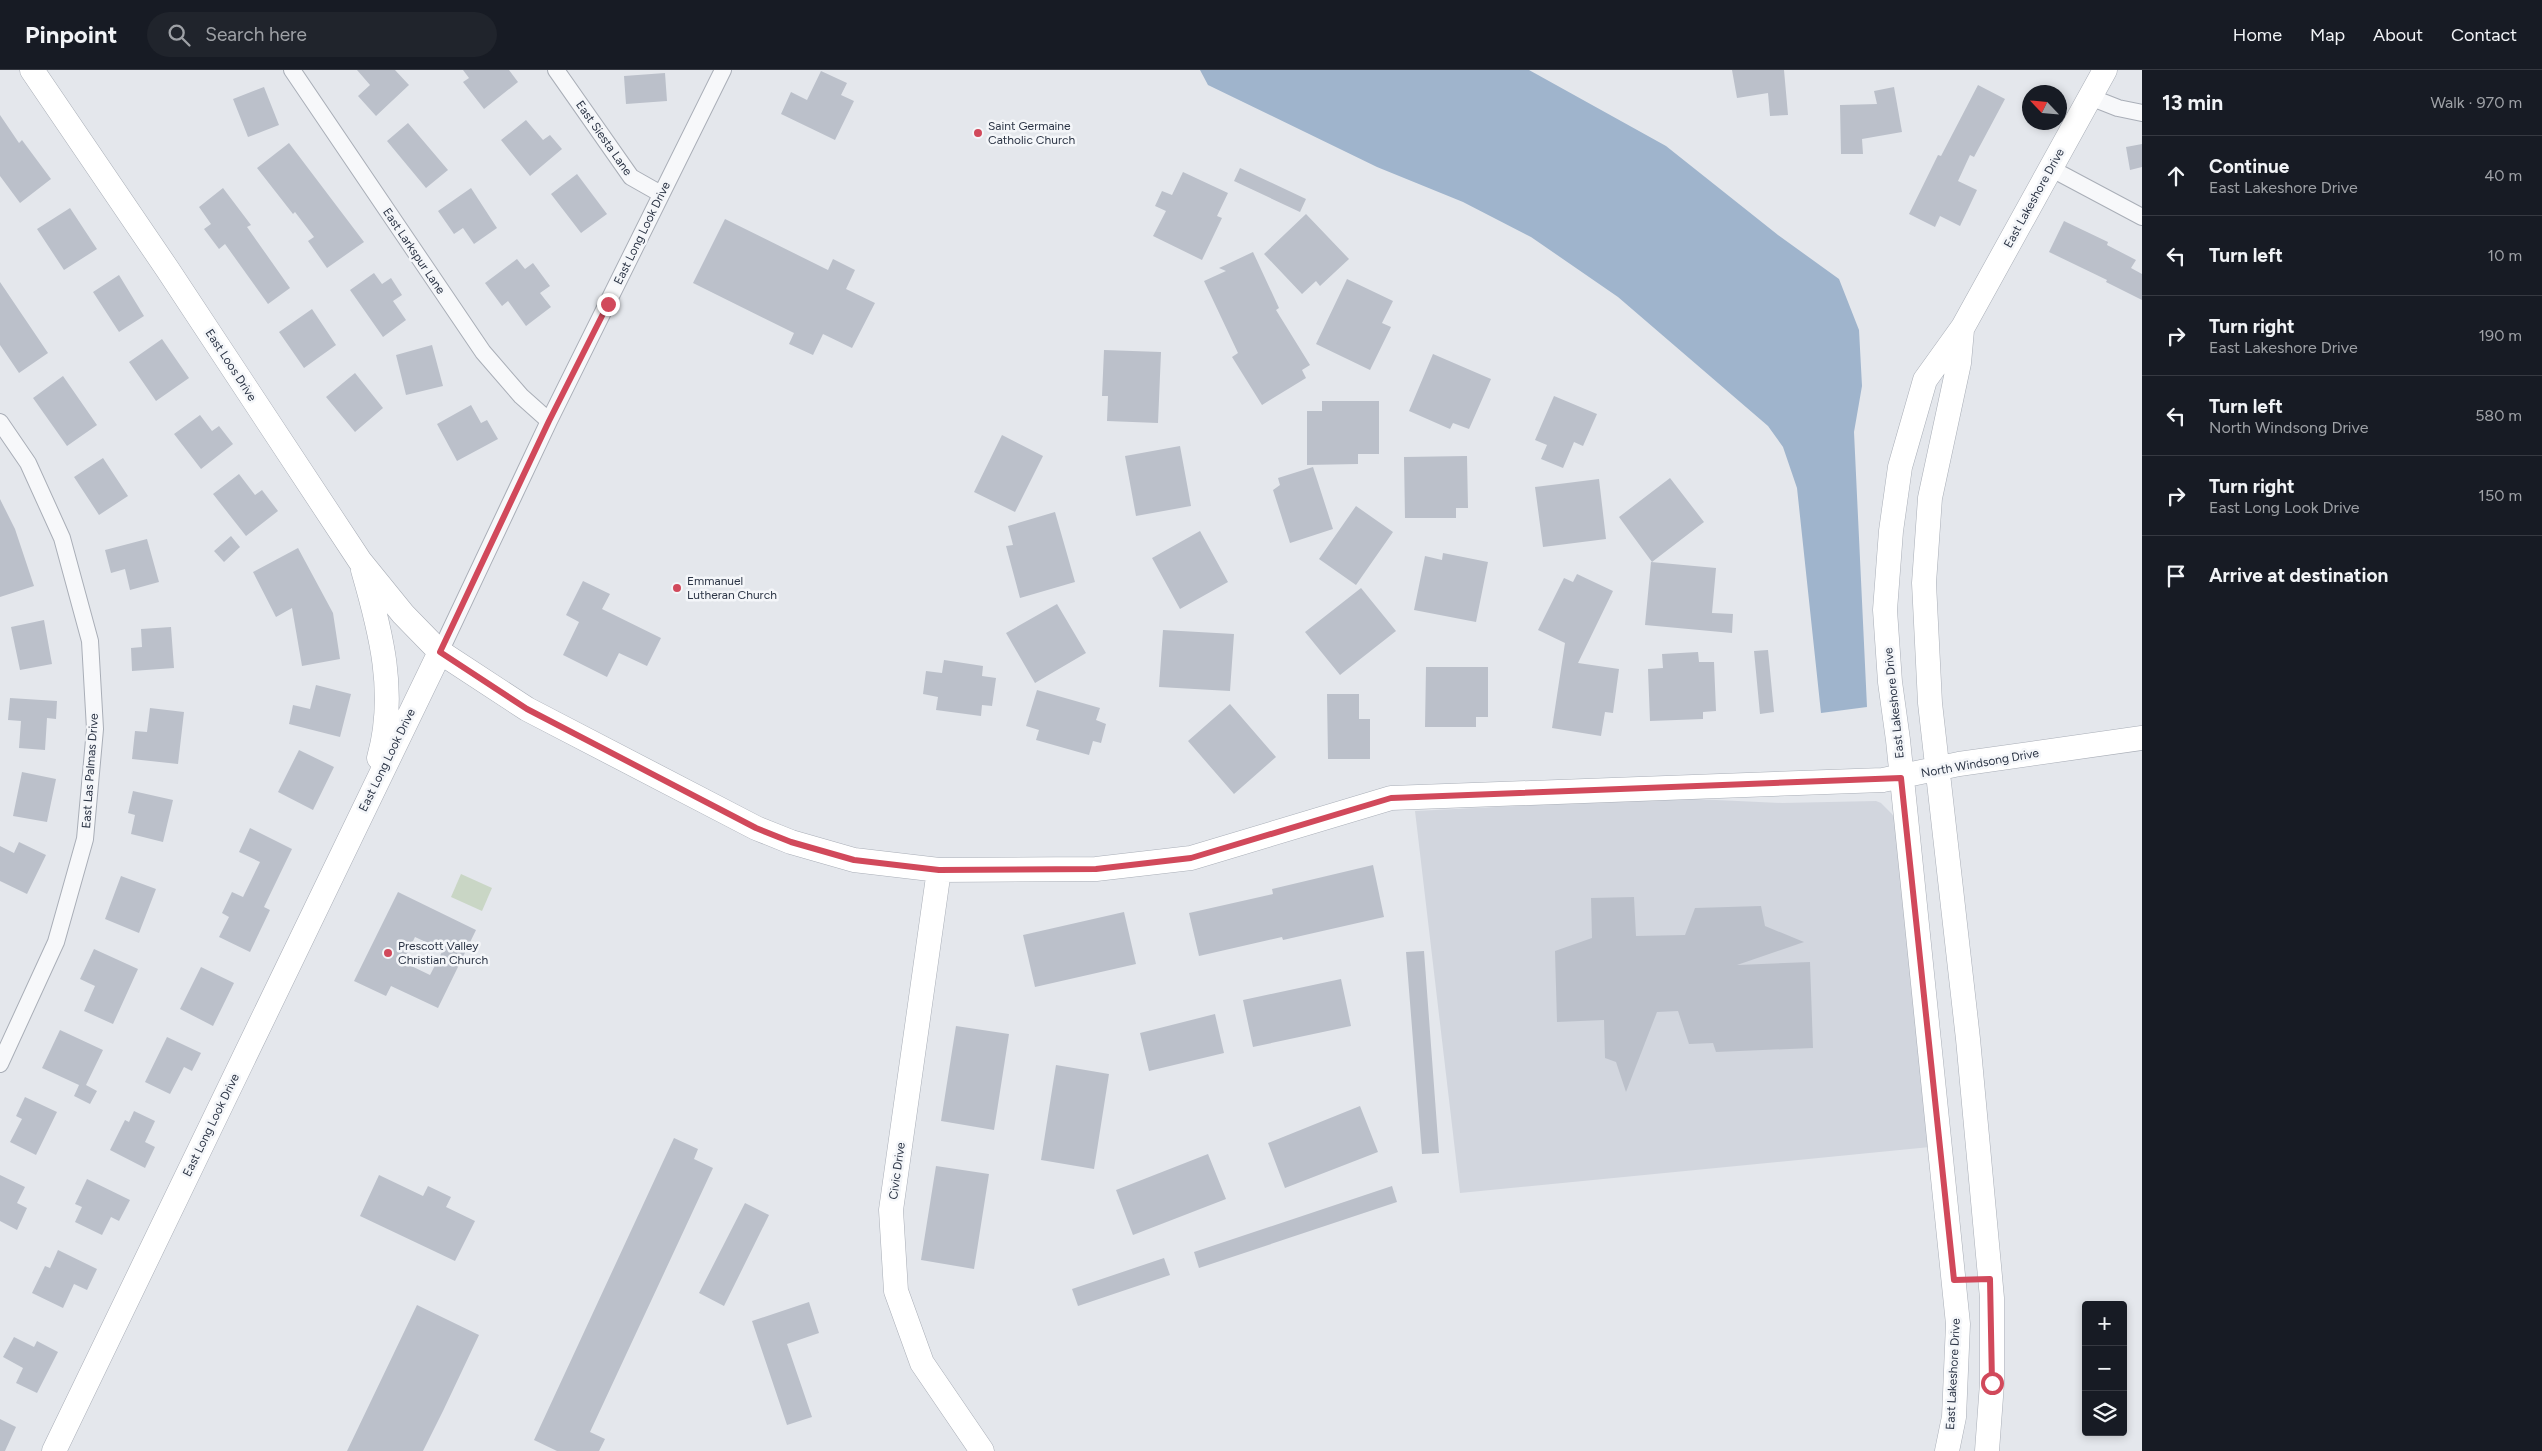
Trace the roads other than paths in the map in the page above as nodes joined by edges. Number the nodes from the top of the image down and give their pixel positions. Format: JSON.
{"nodes":[{"id":1,"x":32,"y":70,"type":"edge"},
{"id":2,"x":292,"y":70,"type":"edge"},
{"id":3,"x":556,"y":70,"type":"edge"},
{"id":4,"x":723,"y":70,"type":"edge"},
{"id":5,"x":2105,"y":70,"type":"edge"},
{"id":6,"x":2090,"y":97,"type":"junction"},
{"id":7,"x":2142,"y":113,"type":"edge"},
{"id":8,"x":2050,"y":168,"type":"junction"},
{"id":9,"x":661,"y":194,"type":"junction"},
{"id":10,"x":2142,"y":217,"type":"edge"},
{"id":11,"x":1963,"y":327,"type":"junction"},
{"id":12,"x":549,"y":421,"type":"junction"},
{"id":13,"x":0,"y":422,"type":"edge"},
{"id":14,"x":360,"y":561,"type":"junction"},
{"id":15,"x":440,"y":652,"type":"junction"},
{"id":16,"x":2142,"y":738,"type":"edge"},
{"id":17,"x":1937,"y":770,"type":"junction"},
{"id":18,"x":1901,"y":778,"type":"junction"},
{"id":19,"x":367,"y":802,"type":"junction"},
{"id":20,"x":939,"y":870,"type":"junction"},
{"id":21,"x":0,"y":1064,"type":"edge"},
{"id":22,"x":1990,"y":1279,"type":"junction"},
{"id":23,"x":1954,"y":1280,"type":"junction"},
{"id":24,"x":54,"y":1451,"type":"edge"},
{"id":25,"x":982,"y":1451,"type":"edge"},
{"id":26,"x":1947,"y":1451,"type":"edge"},
{"id":27,"x":1987,"y":1451,"type":"edge"}],
"edges":[{"from":1,"to":14,"type":"street","name":"East Loos Drive"},
{"from":2,"to":12,"type":"street","name":"East Larkspur Lane"},
{"from":3,"to":9,"type":"street","name":"East Siesta Lane"},
{"from":4,"to":9,"type":"street","name":"East Long Look Drive"},
{"from":5,"to":6,"type":"street","name":"East Lakeshore Drive"},
{"from":6,"to":7,"type":"street"},
{"from":6,"to":8,"type":"street","name":"East Lakeshore Drive"},
{"from":8,"to":10,"type":"street"},
{"from":8,"to":11,"type":"street","name":"East Lakeshore Drive"},
{"from":9,"to":12,"type":"street","name":"East Long Look Drive"},
{"from":11,"to":17,"type":"street","name":"East Lakeshore Drive"},
{"from":11,"to":18,"type":"street","name":"East Lakeshore Drive"},
{"from":12,"to":15,"type":"street","name":"East Long Look Drive"},
{"from":13,"to":21,"type":"street","name":"East Las Palmas Drive"},
{"from":14,"to":15,"type":"street","name":"East Loos Drive"},
{"from":14,"to":19,"type":"street"},
{"from":15,"to":19,"type":"street","name":"East Long Look Drive"},
{"from":15,"to":20,"type":"street","name":"North Windsong Drive"},
{"from":16,"to":17,"type":"street","name":"North Windsong Drive"},
{"from":17,"to":18,"type":"street","name":"North Windsong Drive"},
{"from":17,"to":22,"type":"street","name":"East Lakeshore Drive"},
{"from":18,"to":20,"type":"street","name":"North Windsong Drive"},
{"from":18,"to":23,"type":"street","name":"East Lakeshore Drive"},
{"from":19,"to":24,"type":"street","name":"East Long Look Drive"},
{"from":20,"to":25,"type":"street","name":"Civic Drive"},
{"from":22,"to":23,"type":"street"},
{"from":22,"to":27,"type":"street","name":"East Lakeshore Drive"},
{"from":23,"to":26,"type":"street","name":"East Lakeshore Drive"}]}
